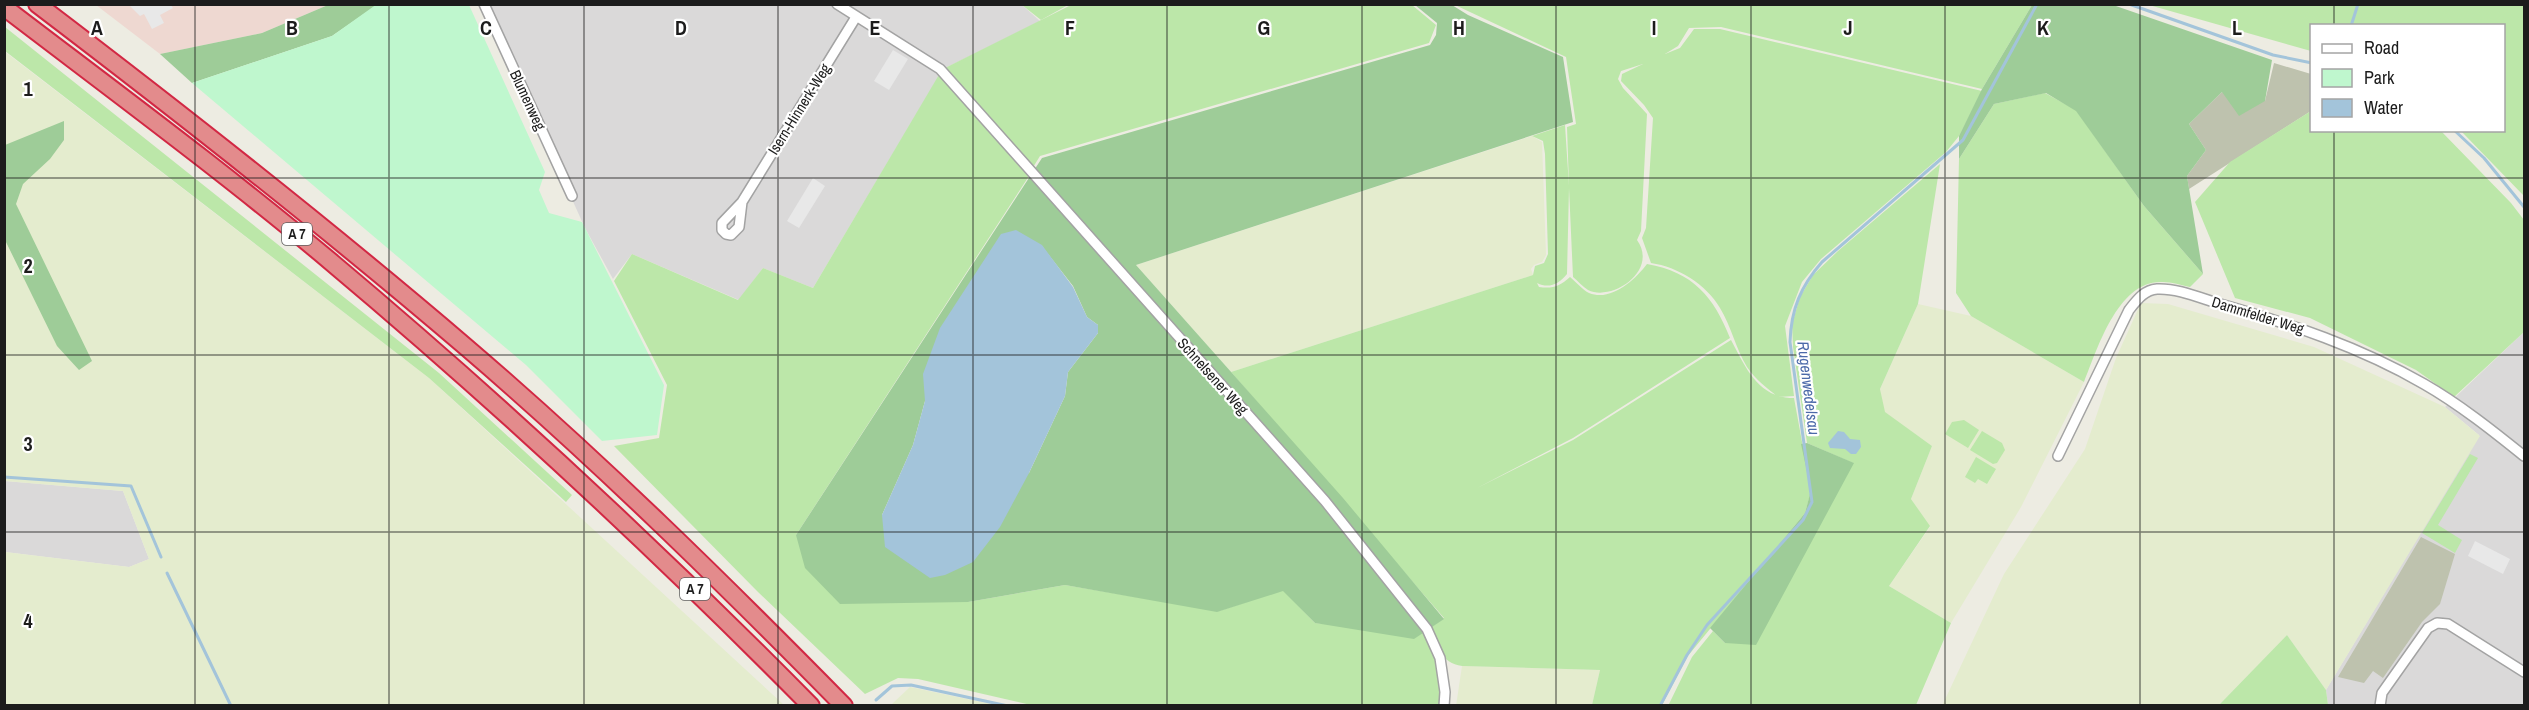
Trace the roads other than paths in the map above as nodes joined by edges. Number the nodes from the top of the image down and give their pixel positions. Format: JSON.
{"nodes":[{"id":1,"x":37,"y":4,"type":"edge"},
{"id":2,"x":484,"y":4,"type":"edge"},
{"id":3,"x":837,"y":4,"type":"edge"},
{"id":4,"x":4,"y":7,"type":"edge"},
{"id":5,"x":856,"y":16,"type":"junction"},
{"id":6,"x":572,"y":196,"type":"dead end"},
{"id":7,"x":742,"y":201,"type":"dead end"},
{"id":8,"x":2058,"y":456,"type":"dead end"},
{"id":9,"x":2524,"y":456,"type":"edge"},
{"id":10,"x":2524,"y":672,"type":"edge"},
{"id":11,"x":811,"y":705,"type":"edge"},
{"id":12,"x":844,"y":705,"type":"edge"},
{"id":13,"x":1444,"y":705,"type":"edge"},
{"id":14,"x":2380,"y":705,"type":"edge"}],
"edges":[{"from":1,"to":12,"type":"highway","number":"A 7"},
{"from":2,"to":6,"type":"street","name":"Blumenweg"},
{"from":3,"to":5,"type":"street","name":"Schnelsener Weg"},
{"from":4,"to":11,"type":"highway","number":"A 7"},
{"from":5,"to":7,"type":"street","name":"Isern-Hinnerk-Weg"},
{"from":5,"to":13,"type":"street","name":"Schnelsener Weg"},
{"from":8,"to":9,"type":"street","name":"Dammfelder Weg"},
{"from":10,"to":14,"type":"street"}]}
